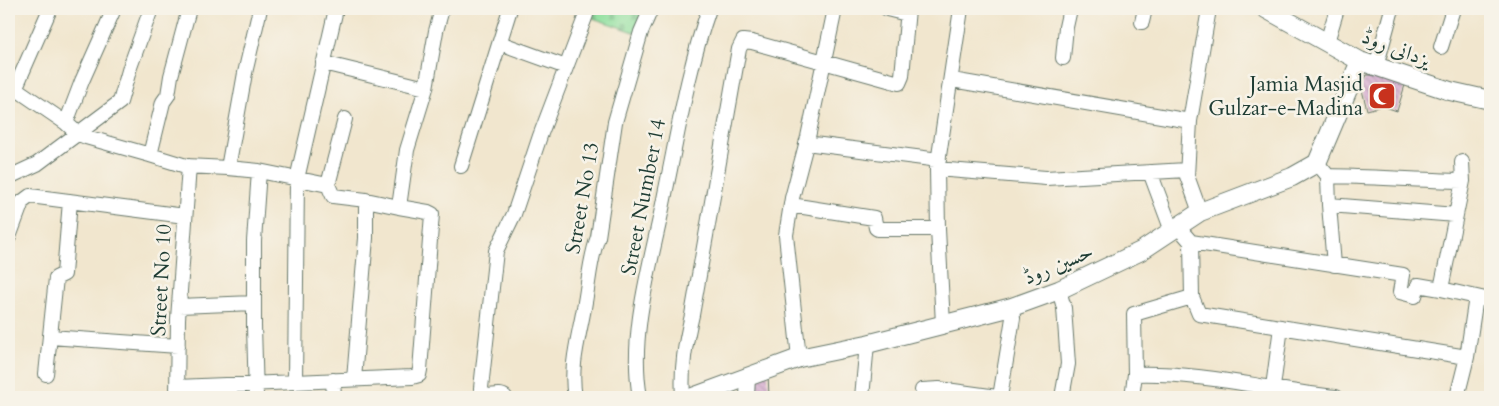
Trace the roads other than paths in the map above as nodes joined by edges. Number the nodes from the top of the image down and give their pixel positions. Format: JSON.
{"nodes":[{"id":1,"x":50,"y":9,"type":"edge"},
{"id":2,"x":114,"y":9,"type":"edge"},
{"id":3,"x":151,"y":9,"type":"edge"},
{"id":4,"x":189,"y":9,"type":"edge"},
{"id":5,"x":260,"y":9,"type":"edge"},
{"id":6,"x":336,"y":9,"type":"edge"},
{"id":7,"x":442,"y":9,"type":"edge"},
{"id":8,"x":510,"y":9,"type":"edge"},
{"id":9,"x":651,"y":9,"type":"edge"},
{"id":10,"x":709,"y":9,"type":"edge"},
{"id":11,"x":835,"y":9,"type":"edge"},
{"id":12,"x":887,"y":9,"type":"edge"},
{"id":13,"x":961,"y":9,"type":"edge"},
{"id":14,"x":1070,"y":9,"type":"edge"},
{"id":15,"x":1209,"y":9,"type":"edge"},
{"id":16,"x":1337,"y":9,"type":"edge"},
{"id":17,"x":1392,"y":9,"type":"edge"},
{"id":18,"x":1453,"y":9,"type":"edge"},
{"id":19,"x":907,"y":11,"type":"edge"},
{"id":20,"x":1273,"y":11,"type":"edge"},
{"id":21,"x":586,"y":15,"type":"dead end"},
{"id":22,"x":1327,"y":42,"type":"junction"},
{"id":23,"x":500,"y":43,"type":"junction"},
{"id":24,"x":1441,"y":47,"type":"dead end"},
{"id":25,"x":1064,"y":58,"type":"dead end"},
{"id":26,"x":1360,"y":61,"type":"junction"},
{"id":27,"x":323,"y":62,"type":"junction"},
{"id":28,"x":824,"y":62,"type":"junction"},
{"id":29,"x":566,"y":67,"type":"junction"},
{"id":30,"x":1376,"y":67,"type":"junction"},
{"id":31,"x":952,"y":80,"type":"junction"},
{"id":32,"x":12,"y":86,"type":"edge"},
{"id":33,"x":426,"y":88,"type":"junction"},
{"id":34,"x":1490,"y":100,"type":"edge"},
{"id":35,"x":345,"y":119,"type":"dead end"},
{"id":36,"x":1190,"y":121,"type":"junction"},
{"id":37,"x":66,"y":123,"type":"junction"},
{"id":38,"x":77,"y":133,"type":"junction"},
{"id":39,"x":806,"y":143,"type":"junction"},
{"id":40,"x":150,"y":155,"type":"junction"},
{"id":41,"x":1462,"y":162,"type":"dead end"},
{"id":42,"x":1317,"y":163,"type":"junction"},
{"id":43,"x":938,"y":165,"type":"junction"},
{"id":44,"x":189,"y":166,"type":"junction"},
{"id":45,"x":461,"y":166,"type":"dead end"},
{"id":46,"x":228,"y":168,"type":"junction"},
{"id":47,"x":1187,"y":170,"type":"junction"},
{"id":48,"x":259,"y":171,"type":"junction"},
{"id":49,"x":1150,"y":172,"type":"junction"},
{"id":50,"x":1328,"y":176,"type":"junction"},
{"id":51,"x":9,"y":177,"type":"edge"},
{"id":52,"x":297,"y":179,"type":"junction"},
{"id":53,"x":1463,"y":181,"type":"junction"},
{"id":54,"x":328,"y":186,"type":"junction"},
{"id":55,"x":366,"y":200,"type":"junction"},
{"id":56,"x":70,"y":201,"type":"junction"},
{"id":57,"x":791,"y":205,"type":"junction"},
{"id":58,"x":1329,"y":205,"type":"junction"},
{"id":59,"x":399,"y":207,"type":"junction"},
{"id":60,"x":1200,"y":212,"type":"junction"},
{"id":61,"x":1456,"y":215,"type":"junction"},
{"id":62,"x":185,"y":216,"type":"junction"},
{"id":63,"x":938,"y":229,"type":"junction"},
{"id":64,"x":1175,"y":229,"type":"junction"},
{"id":65,"x":9,"y":237,"type":"edge"},
{"id":66,"x":1191,"y":242,"type":"junction"},
{"id":67,"x":1334,"y":265,"type":"junction"},
{"id":68,"x":1441,"y":289,"type":"junction"},
{"id":69,"x":1059,"y":290,"type":"junction"},
{"id":70,"x":1192,"y":297,"type":"junction"},
{"id":71,"x":1483,"y":299,"type":"edge"},
{"id":72,"x":254,"y":303,"type":"junction"},
{"id":73,"x":179,"y":306,"type":"junction"},
{"id":74,"x":1012,"y":307,"type":"junction"},
{"id":75,"x":943,"y":324,"type":"junction"},
{"id":76,"x":1281,"y":327,"type":"junction"},
{"id":77,"x":50,"y":337,"type":"junction"},
{"id":78,"x":867,"y":344,"type":"junction"},
{"id":79,"x":178,"y":346,"type":"junction"},
{"id":80,"x":1467,"y":357,"type":"junction"},
{"id":81,"x":799,"y":358,"type":"junction"},
{"id":82,"x":46,"y":374,"type":"dead end"},
{"id":83,"x":1135,"y":374,"type":"junction"},
{"id":84,"x":748,"y":377,"type":"junction"},
{"id":85,"x":354,"y":379,"type":"junction"},
{"id":86,"x":333,"y":380,"type":"junction"},
{"id":87,"x":295,"y":382,"type":"junction"},
{"id":88,"x":1273,"y":387,"type":"junction"},
{"id":89,"x":256,"y":390,"type":"edge"},
{"id":90,"x":922,"y":390,"type":"dead end"},
{"id":91,"x":177,"y":392,"type":"edge"},
{"id":92,"x":334,"y":397,"type":"edge"},
{"id":93,"x":505,"y":397,"type":"edge"},
{"id":94,"x":575,"y":397,"type":"edge"},
{"id":95,"x":640,"y":397,"type":"edge"},
{"id":96,"x":693,"y":397,"type":"edge"},
{"id":97,"x":747,"y":397,"type":"edge"},
{"id":98,"x":862,"y":397,"type":"edge"},
{"id":99,"x":998,"y":397,"type":"edge"},
{"id":100,"x":1062,"y":397,"type":"edge"},
{"id":101,"x":1132,"y":397,"type":"edge"},
{"id":102,"x":1336,"y":397,"type":"edge"},
{"id":103,"x":1457,"y":397,"type":"edge"}],
"edges":[{"from":1,"to":32,"type":"street"},
{"from":2,"to":37,"type":"street"},
{"from":3,"to":38,"type":"street"},
{"from":4,"to":40,"type":"street"},
{"from":5,"to":46,"type":"street"},
{"from":6,"to":27,"type":"street"},
{"from":7,"to":33,"type":"street"},
{"from":8,"to":23,"type":"street"},
{"from":9,"to":94,"type":"street","name":"Street No 13"},
{"from":10,"to":95,"type":"street","name":"Street Number 14"},
{"from":11,"to":28,"type":"street"},
{"from":12,"to":19,"type":"street"},
{"from":13,"to":31,"type":"street"},
{"from":14,"to":25,"type":"street"},
{"from":15,"to":36,"type":"street"},
{"from":16,"to":22,"type":"street"},
{"from":17,"to":30,"type":"street"},
{"from":18,"to":24,"type":"street"},
{"from":19,"to":28,"type":"street"},
{"from":20,"to":22,"type":"street","name":"یزدانی روڈ"},
{"from":21,"to":29,"type":"street"},
{"from":22,"to":26,"type":"street","name":"یزدانی روڈ"},
{"from":23,"to":29,"type":"street"},
{"from":23,"to":45,"type":"street"},
{"from":26,"to":30,"type":"street","name":"یزدانی روڈ"},
{"from":26,"to":42,"type":"street"},
{"from":27,"to":33,"type":"street"},
{"from":27,"to":52,"type":"street"},
{"from":28,"to":39,"type":"street"},
{"from":28,"to":96,"type":"street"},
{"from":29,"to":93,"type":"street"},
{"from":30,"to":34,"type":"street","name":"یزدانی روڈ"},
{"from":31,"to":36,"type":"street"},
{"from":31,"to":43,"type":"street"},
{"from":32,"to":37,"type":"street"},
{"from":33,"to":59,"type":"street"},
{"from":35,"to":54,"type":"street"},
{"from":36,"to":47,"type":"street"},
{"from":37,"to":38,"type":"street"},
{"from":38,"to":40,"type":"street"},
{"from":38,"to":51,"type":"street"},
{"from":39,"to":43,"type":"street"},
{"from":39,"to":57,"type":"street"},
{"from":40,"to":44,"type":"street"},
{"from":41,"to":53,"type":"street"},
{"from":42,"to":50,"type":"street"},
{"from":42,"to":60,"type":"street","name":"حسین روڈ"},
{"from":43,"to":49,"type":"street"},
{"from":43,"to":63,"type":"street"},
{"from":44,"to":46,"type":"street"},
{"from":44,"to":62,"type":"street","name":"Street No 10"},
{"from":46,"to":48,"type":"street"},
{"from":47,"to":49,"type":"street"},
{"from":47,"to":60,"type":"street"},
{"from":48,"to":52,"type":"street"},
{"from":48,"to":72,"type":"street"},
{"from":49,"to":64,"type":"street"},
{"from":50,"to":53,"type":"street"},
{"from":50,"to":58,"type":"street"},
{"from":52,"to":54,"type":"street"},
{"from":52,"to":87,"type":"street"},
{"from":53,"to":61,"type":"street"},
{"from":54,"to":55,"type":"street"},
{"from":55,"to":59,"type":"street"},
{"from":55,"to":85,"type":"street"},
{"from":56,"to":62,"type":"street"},
{"from":56,"to":65,"type":"street"},
{"from":56,"to":77,"type":"street"},
{"from":57,"to":63,"type":"street"},
{"from":57,"to":81,"type":"street"},
{"from":58,"to":61,"type":"street"},
{"from":58,"to":67,"type":"street"},
{"from":59,"to":85,"type":"street"},
{"from":60,"to":64,"type":"street","name":"حسین روڈ"},
{"from":61,"to":68,"type":"street"},
{"from":62,"to":73,"type":"street","name":"Street No 10"},
{"from":63,"to":75,"type":"street"},
{"from":64,"to":66,"type":"street"},
{"from":64,"to":69,"type":"street","name":"حسین روڈ"},
{"from":66,"to":67,"type":"street"},
{"from":66,"to":70,"type":"street"},
{"from":67,"to":68,"type":"street"},
{"from":68,"to":71,"type":"street"},
{"from":69,"to":74,"type":"street","name":"حسین روڈ"},
{"from":69,"to":100,"type":"street"},
{"from":70,"to":76,"type":"street"},
{"from":70,"to":83,"type":"street"},
{"from":71,"to":80,"type":"street"},
{"from":72,"to":73,"type":"street"},
{"from":72,"to":89,"type":"street"},
{"from":73,"to":79,"type":"street","name":"Street No 10"},
{"from":74,"to":75,"type":"street","name":"حسین روڈ"},
{"from":74,"to":99,"type":"street"},
{"from":75,"to":78,"type":"street","name":"حسین روڈ"},
{"from":76,"to":80,"type":"street"},
{"from":76,"to":88,"type":"street"},
{"from":77,"to":79,"type":"street"},
{"from":77,"to":82,"type":"street"},
{"from":78,"to":81,"type":"street","name":"حسین روڈ"},
{"from":78,"to":98,"type":"street"},
{"from":79,"to":91,"type":"street","name":"Street No 10"},
{"from":80,"to":103,"type":"street"},
{"from":81,"to":84,"type":"street","name":"حسین روڈ"},
{"from":83,"to":88,"type":"street"},
{"from":83,"to":101,"type":"street"},
{"from":84,"to":96,"type":"street","name":"حسین روڈ"},
{"from":84,"to":97,"type":"street"},
{"from":85,"to":86,"type":"street"},
{"from":86,"to":87,"type":"street"},
{"from":86,"to":92,"type":"street"},
{"from":87,"to":89,"type":"street"},
{"from":88,"to":102,"type":"street"},
{"from":89,"to":91,"type":"street"},
{"from":90,"to":99,"type":"street"}]}
